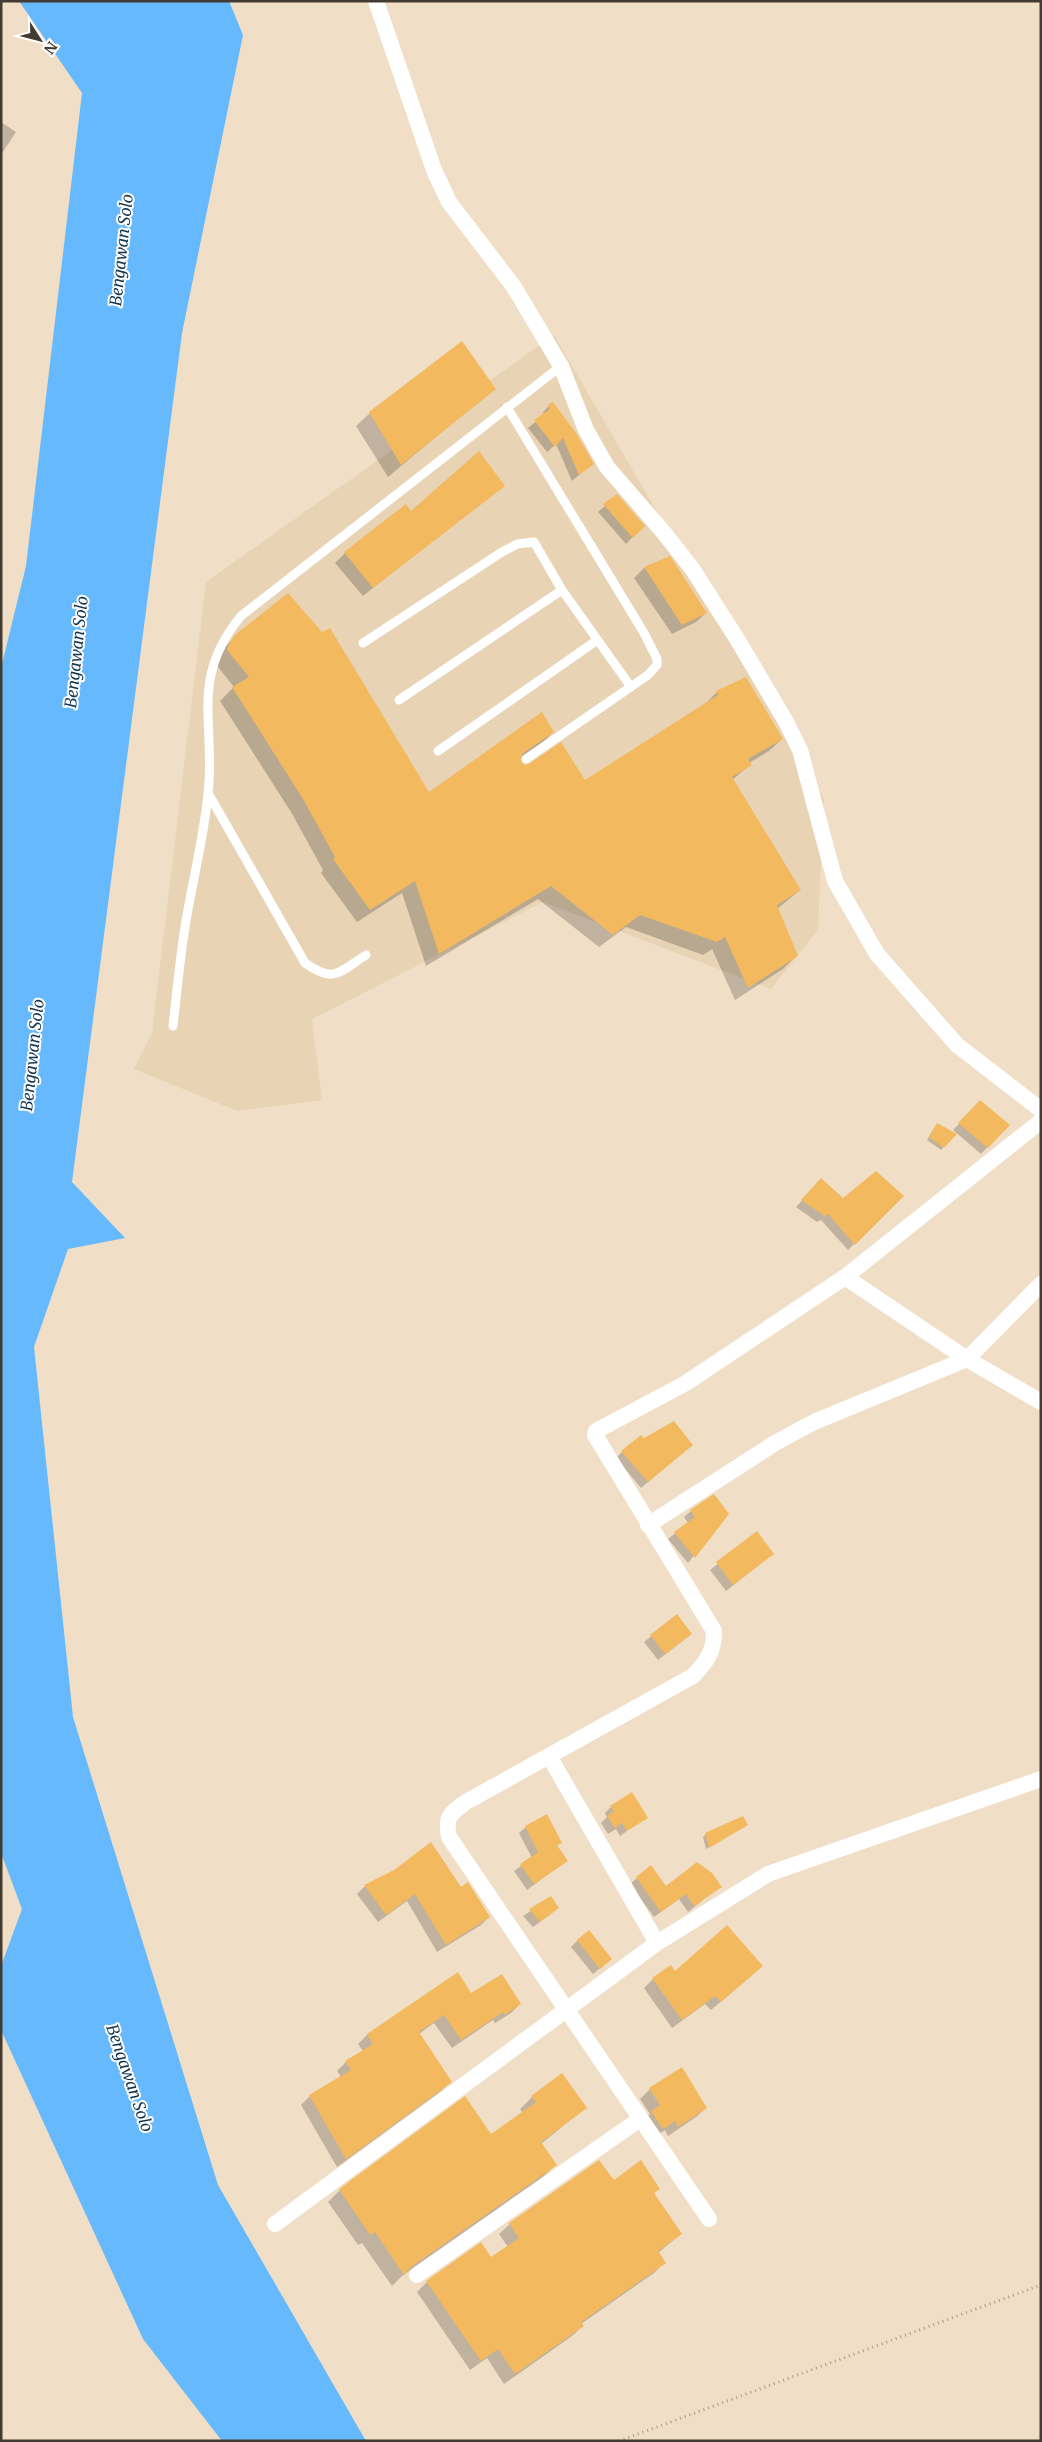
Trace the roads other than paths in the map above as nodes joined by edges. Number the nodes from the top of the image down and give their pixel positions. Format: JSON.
{"nodes":[{"id":1,"x":376,"y":1,"type":"edge"},
{"id":2,"x":561,"y":366,"type":"junction"},
{"id":3,"x":506,"y":407,"type":"junction"},
{"id":4,"x":562,"y":590,"type":"junction"},
{"id":5,"x":596,"y":641,"type":"junction"},
{"id":6,"x":363,"y":643,"type":"dead end"},
{"id":7,"x":630,"y":687,"type":"junction"},
{"id":8,"x":400,"y":700,"type":"dead end"},
{"id":9,"x":438,"y":751,"type":"dead end"},
{"id":10,"x":526,"y":759,"type":"dead end"},
{"id":11,"x":208,"y":793,"type":"junction"},
{"id":12,"x":366,"y":955,"type":"dead end"},
{"id":13,"x":172,"y":1026,"type":"dead end"},
{"id":14,"x":1041,"y":1110,"type":"edge"},
{"id":15,"x":1041,"y":1120,"type":"edge"},
{"id":16,"x":845,"y":1278,"type":"junction"},
{"id":17,"x":1041,"y":1284,"type":"edge"},
{"id":18,"x":967,"y":1359,"type":"junction"},
{"id":19,"x":1041,"y":1402,"type":"edge"},
{"id":20,"x":648,"y":1525,"type":"junction"},
{"id":21,"x":549,"y":1756,"type":"junction"},
{"id":22,"x":1041,"y":1779,"type":"edge"},
{"id":23,"x":657,"y":1943,"type":"junction"},
{"id":24,"x":566,"y":2010,"type":"junction"},
{"id":25,"x":640,"y":2119,"type":"junction"},
{"id":26,"x":710,"y":2219,"type":"dead end"},
{"id":27,"x":275,"y":2224,"type":"dead end"},
{"id":28,"x":417,"y":2276,"type":"dead end"}],
"edges":[{"from":1,"to":2,"type":"street"},
{"from":2,"to":3,"type":"lane"},
{"from":2,"to":14,"type":"street"},
{"from":3,"to":7,"type":"lane"},
{"from":3,"to":11,"type":"lane"},
{"from":4,"to":5,"type":"lane"},
{"from":4,"to":6,"type":"lane"},
{"from":4,"to":8,"type":"lane"},
{"from":5,"to":7,"type":"lane"},
{"from":5,"to":9,"type":"lane"},
{"from":7,"to":10,"type":"lane"},
{"from":11,"to":12,"type":"lane"},
{"from":11,"to":13,"type":"lane"},
{"from":15,"to":16,"type":"street"},
{"from":16,"to":18,"type":"street"},
{"from":16,"to":20,"type":"street"},
{"from":17,"to":18,"type":"street"},
{"from":18,"to":19,"type":"street"},
{"from":18,"to":20,"type":"street"},
{"from":20,"to":21,"type":"street"},
{"from":21,"to":23,"type":"street"},
{"from":21,"to":24,"type":"street"},
{"from":22,"to":23,"type":"street"},
{"from":23,"to":24,"type":"street"},
{"from":24,"to":25,"type":"street"},
{"from":24,"to":27,"type":"street"},
{"from":25,"to":26,"type":"street"},
{"from":25,"to":28,"type":"street"}]}
